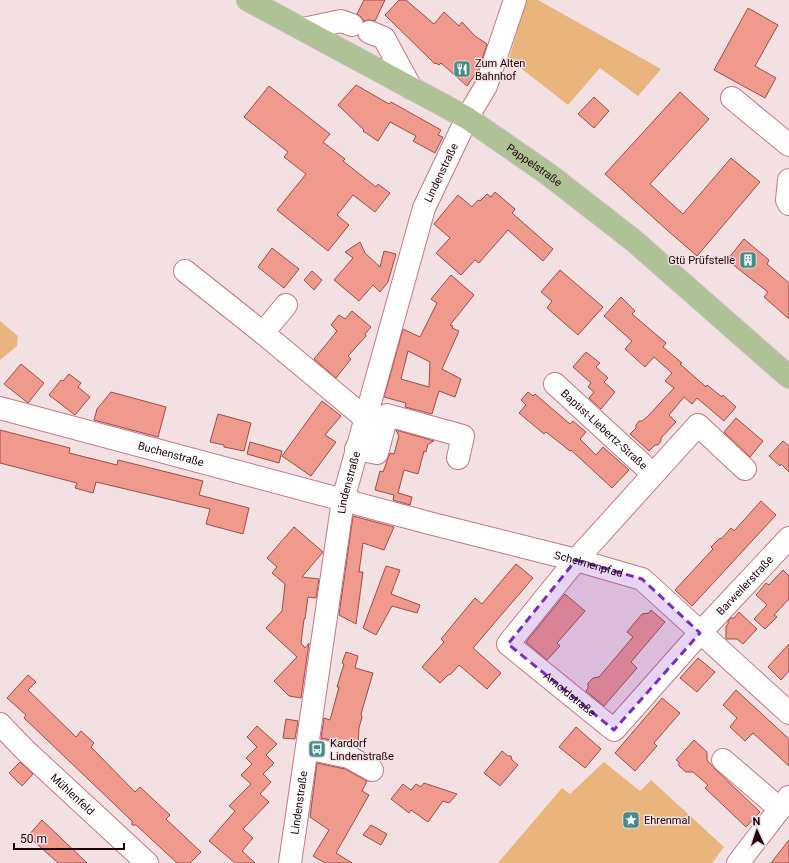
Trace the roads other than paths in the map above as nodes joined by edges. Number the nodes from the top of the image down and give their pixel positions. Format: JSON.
{"nodes":[{"id":1,"x":248,"y":0,"type":"edge"},
{"id":2,"x":515,"y":0,"type":"edge"},
{"id":3,"x":303,"y":29,"type":"junction"},
{"id":4,"x":411,"y":88,"type":"junction"},
{"id":5,"x":732,"y":98,"type":"dead end"},
{"id":6,"x":467,"y":118,"type":"junction"},
{"id":7,"x":789,"y":145,"type":"edge"},
{"id":8,"x":789,"y":180,"type":"edge"},
{"id":9,"x":789,"y":204,"type":"edge"},
{"id":10,"x":185,"y":272,"type":"dead end"},
{"id":11,"x":286,"y":305,"type":"dead end"},
{"id":12,"x":263,"y":333,"type":"junction"},
{"id":13,"x":789,"y":377,"type":"edge"},
{"id":14,"x":555,"y":384,"type":"dead end"},
{"id":15,"x":0,"y":408,"type":"edge"},
{"id":16,"x":365,"y":418,"type":"junction"},
{"id":17,"x":356,"y":449,"type":"junction"},
{"id":18,"x":458,"y":458,"type":"dead end"},
{"id":19,"x":745,"y":469,"type":"dead end"},
{"id":20,"x":653,"y":474,"type":"junction"},
{"id":21,"x":343,"y":500,"type":"junction"},
{"id":22,"x":789,"y":538,"type":"edge"},
{"id":23,"x":576,"y":560,"type":"junction"},
{"id":24,"x":700,"y":633,"type":"junction"},
{"id":25,"x":789,"y":713,"type":"edge"},
{"id":26,"x":0,"y":724,"type":"edge"},
{"id":27,"x":307,"y":748,"type":"junction"},
{"id":28,"x":723,"y":760,"type":"dead end"},
{"id":29,"x":372,"y":770,"type":"dead end"},
{"id":30,"x":784,"y":803,"type":"edge"},
{"id":31,"x":147,"y":863,"type":"edge"},
{"id":32,"x":290,"y":863,"type":"edge"},
{"id":33,"x":738,"y":863,"type":"edge"}],
"edges":[{"from":1,"to":3,"type":"main road","name":"Pappelstraße"},
{"from":2,"to":6,"type":"street","name":"Lindenstraße"},
{"from":3,"to":4,"type":"main road","name":"Pappelstraße"},
{"from":3,"to":4,"type":"street"},
{"from":4,"to":6,"type":"main road","name":"Pappelstraße"},
{"from":5,"to":7,"type":"street"},
{"from":6,"to":13,"type":"main road","name":"Pappelstraße"},
{"from":6,"to":16,"type":"street","name":"Lindenstraße"},
{"from":8,"to":9,"type":"street"},
{"from":10,"to":12,"type":"street"},
{"from":11,"to":12,"type":"street"},
{"from":12,"to":16,"type":"street"},
{"from":14,"to":20,"type":"street","name":"Baptist-Liebertz-Straße"},
{"from":15,"to":21,"type":"street","name":"Buchenstraße"},
{"from":16,"to":17,"type":"street","name":"Lindenstraße"},
{"from":17,"to":18,"type":"street"},
{"from":17,"to":21,"type":"street","name":"Lindenstraße"},
{"from":19,"to":20,"type":"street","name":"Baptist-Liebertz-Straße"},
{"from":20,"to":23,"type":"street","name":"Baptist-Liebertz-Straße"},
{"from":21,"to":23,"type":"street","name":"Schelmenpfad"},
{"from":21,"to":27,"type":"street","name":"Lindenstraße"},
{"from":22,"to":24,"type":"street","name":"Barweilerstraße"},
{"from":23,"to":24,"type":"street","name":"Schelmenpfad"},
{"from":23,"to":24,"type":"street","name":"Arnoldstraße"},
{"from":24,"to":25,"type":"street","name":"Schelmenpfad"},
{"from":26,"to":31,"type":"street","name":"Mühlenfeld"},
{"from":27,"to":29,"type":"street"},
{"from":27,"to":32,"type":"street","name":"Lindenstraße"},
{"from":28,"to":30,"type":"street"},
{"from":30,"to":33,"type":"street"}]}
